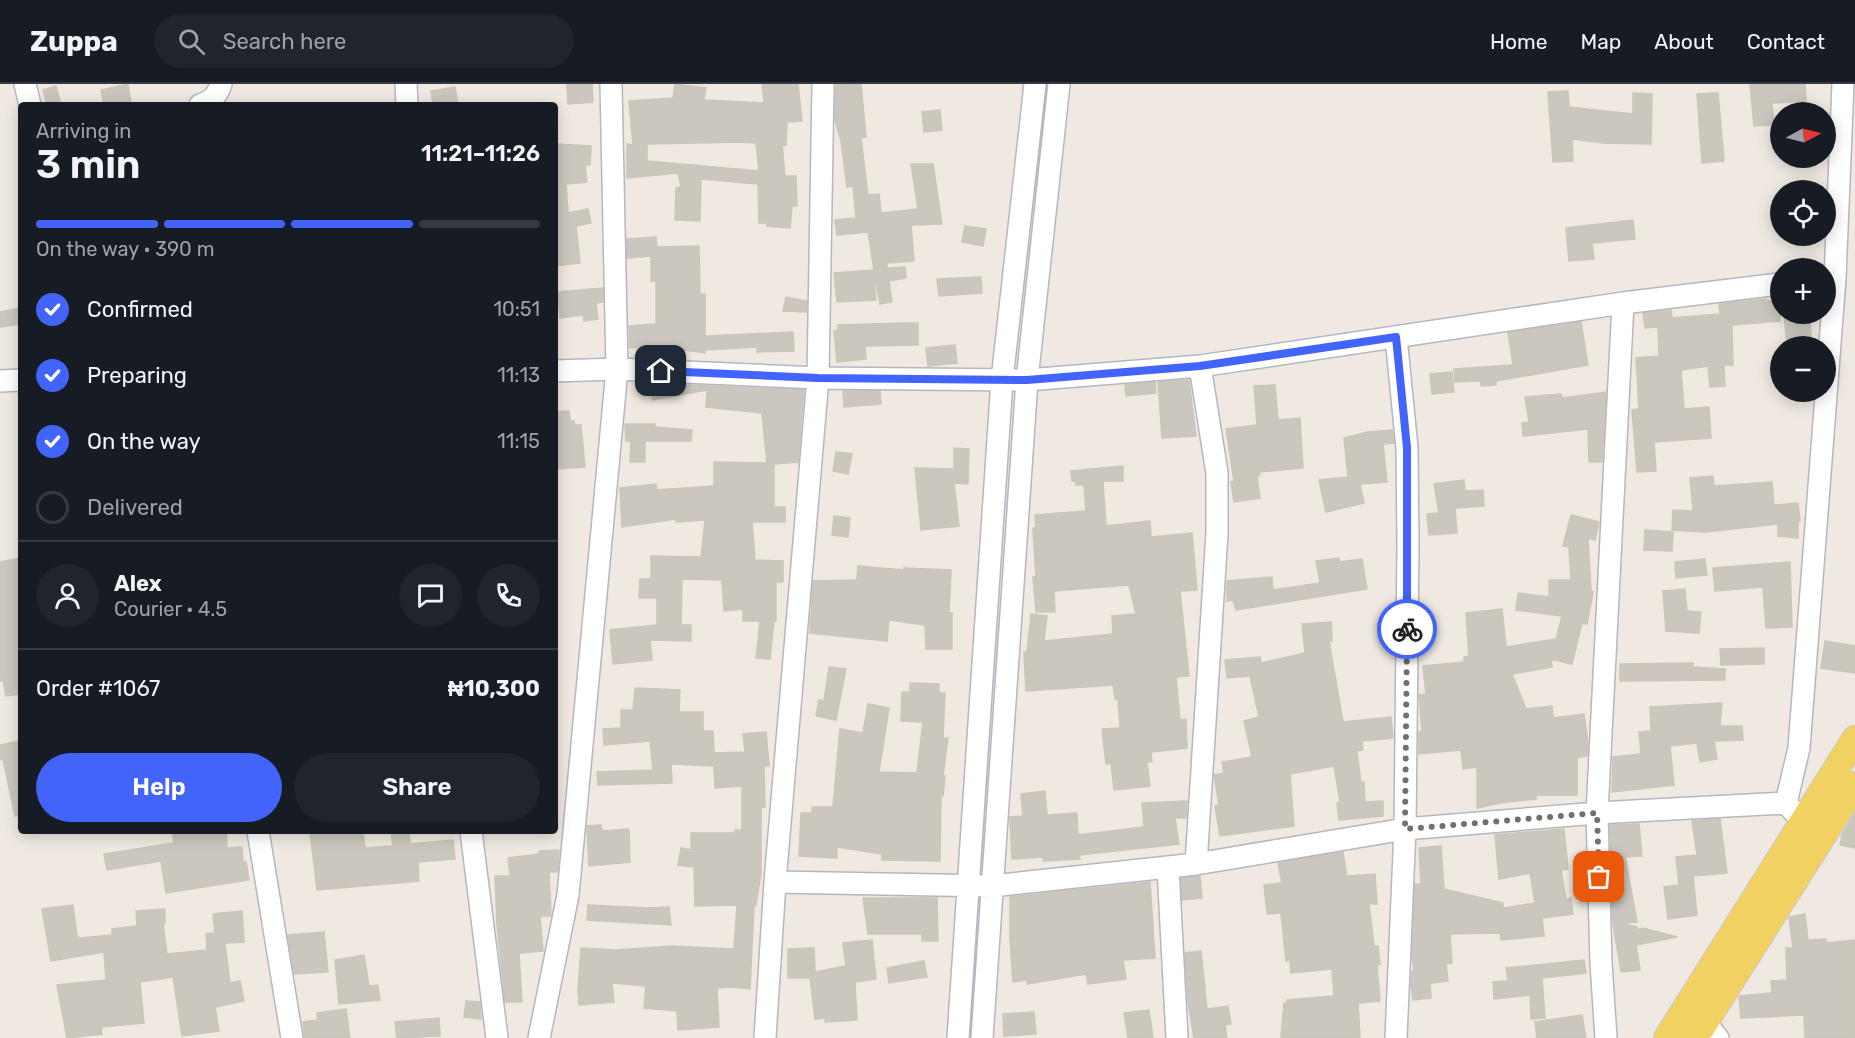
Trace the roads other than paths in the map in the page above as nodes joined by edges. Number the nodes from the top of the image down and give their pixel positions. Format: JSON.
{"nodes":[{"id":1,"x":25,"y":84,"type":"edge"},
{"id":2,"x":220,"y":84,"type":"edge"},
{"id":3,"x":406,"y":84,"type":"edge"},
{"id":4,"x":611,"y":84,"type":"edge"},
{"id":5,"x":823,"y":84,"type":"edge"},
{"id":6,"x":1035,"y":84,"type":"edge"},
{"id":7,"x":1059,"y":84,"type":"edge"},
{"id":8,"x":1843,"y":84,"type":"edge"},
{"id":9,"x":29,"y":102,"type":"edge"},
{"id":10,"x":209,"y":102,"type":"edge"},
{"id":11,"x":407,"y":102,"type":"edge"},
{"id":12,"x":1832,"y":258,"type":"edge"},
{"id":13,"x":1770,"y":285,"type":"edge"},
{"id":14,"x":1623,"y":303,"type":"junction"},
{"id":15,"x":1828,"y":324,"type":"edge"},
{"id":16,"x":1396,"y":337,"type":"junction"},
{"id":17,"x":1200,"y":366,"type":"junction"},
{"id":18,"x":616,"y":369,"type":"junction"},
{"id":19,"x":558,"y":371,"type":"edge"},
{"id":20,"x":818,"y":378,"type":"junction"},
{"id":21,"x":18,"y":380,"type":"edge"},
{"id":22,"x":1002,"y":380,"type":"junction"},
{"id":23,"x":1027,"y":380,"type":"junction"},
{"id":24,"x":0,"y":381,"type":"edge"},
{"id":25,"x":1855,"y":739,"type":"edge"},
{"id":26,"x":1855,"y":785,"type":"edge"},
{"id":27,"x":1786,"y":803,"type":"junction"},
{"id":28,"x":1597,"y":813,"type":"junction"},
{"id":29,"x":1405,"y":829,"type":"junction"},
{"id":30,"x":1812,"y":830,"type":"junction"},
{"id":31,"x":258,"y":834,"type":"edge"},
{"id":32,"x":471,"y":834,"type":"edge"},
{"id":33,"x":1196,"y":864,"type":"junction"},
{"id":34,"x":1168,"y":868,"type":"junction"},
{"id":35,"x":775,"y":882,"type":"junction"},
{"id":36,"x":968,"y":885,"type":"junction"},
{"id":37,"x":992,"y":886,"type":"junction"},
{"id":38,"x":1706,"y":1033,"type":"edge"},
{"id":39,"x":292,"y":1038,"type":"edge"},
{"id":40,"x":497,"y":1038,"type":"edge"},
{"id":41,"x":539,"y":1038,"type":"edge"},
{"id":42,"x":765,"y":1038,"type":"edge"},
{"id":43,"x":958,"y":1038,"type":"edge"},
{"id":44,"x":982,"y":1038,"type":"edge"},
{"id":45,"x":1177,"y":1038,"type":"edge"},
{"id":46,"x":1396,"y":1038,"type":"edge"},
{"id":47,"x":1606,"y":1038,"type":"edge"},
{"id":48,"x":1666,"y":1038,"type":"edge"}],
"edges":[{"from":1,"to":9,"type":"street"},
{"from":2,"to":10,"type":"street"},
{"from":3,"to":11,"type":"street"},
{"from":4,"to":18,"type":"street"},
{"from":5,"to":20,"type":"street"},
{"from":6,"to":22,"type":"street"},
{"from":7,"to":23,"type":"street"},
{"from":8,"to":12,"type":"street"},
{"from":13,"to":14,"type":"street"},
{"from":14,"to":16,"type":"street"},
{"from":14,"to":28,"type":"street"},
{"from":15,"to":27,"type":"street"},
{"from":16,"to":17,"type":"street"},
{"from":16,"to":29,"type":"street"},
{"from":17,"to":23,"type":"street"},
{"from":17,"to":33,"type":"street"},
{"from":18,"to":19,"type":"street"},
{"from":18,"to":20,"type":"street"},
{"from":18,"to":41,"type":"street"},
{"from":20,"to":22,"type":"street"},
{"from":20,"to":35,"type":"street"},
{"from":21,"to":24,"type":"street"},
{"from":22,"to":23,"type":"street"},
{"from":22,"to":36,"type":"street"},
{"from":23,"to":37,"type":"street"},
{"from":25,"to":30,"type":"main road"},
{"from":26,"to":30,"type":"main road"},
{"from":27,"to":28,"type":"street"},
{"from":27,"to":30,"type":"street"},
{"from":28,"to":29,"type":"street"},
{"from":28,"to":47,"type":"street"},
{"from":29,"to":33,"type":"street"},
{"from":29,"to":46,"type":"street"},
{"from":30,"to":38,"type":"main road"},
{"from":30,"to":48,"type":"main road"},
{"from":31,"to":39,"type":"street"},
{"from":32,"to":40,"type":"street"},
{"from":33,"to":34,"type":"street"},
{"from":34,"to":37,"type":"street"},
{"from":34,"to":45,"type":"street"},
{"from":35,"to":36,"type":"street"},
{"from":35,"to":42,"type":"street"},
{"from":36,"to":37,"type":"street"},
{"from":36,"to":43,"type":"street"},
{"from":37,"to":44,"type":"street"}]}
